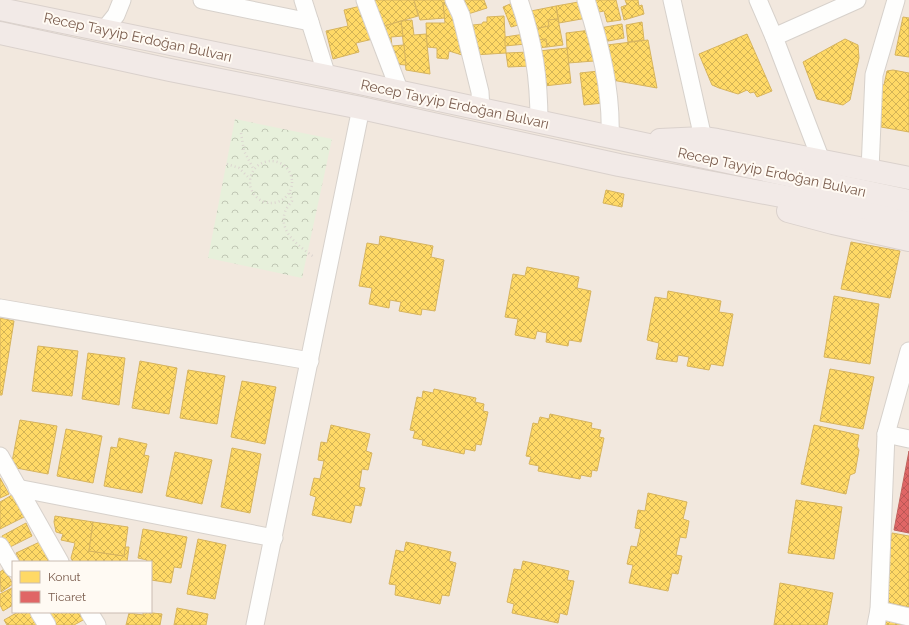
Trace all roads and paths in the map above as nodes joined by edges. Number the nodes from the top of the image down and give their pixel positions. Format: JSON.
{"nodes":[{"id":1,"x":122,"y":0,"type":"edge"},
{"id":2,"x":202,"y":0,"type":"edge"},
{"id":3,"x":303,"y":0,"type":"edge"},
{"id":4,"x":365,"y":0,"type":"edge"},
{"id":5,"x":454,"y":0,"type":"edge"},
{"id":6,"x":519,"y":0,"type":"edge"},
{"id":7,"x":586,"y":0,"type":"edge"},
{"id":8,"x":672,"y":0,"type":"edge"},
{"id":9,"x":758,"y":0,"type":"edge"},
{"id":10,"x":857,"y":0,"type":"edge"},
{"id":11,"x":896,"y":0,"type":"edge"},
{"id":12,"x":0,"y":9,"type":"edge"},
{"id":13,"x":310,"y":22,"type":"junction"},
{"id":14,"x":104,"y":30,"type":"junction"},
{"id":15,"x":0,"y":33,"type":"edge"},
{"id":16,"x":774,"y":37,"type":"junction"},
{"id":17,"x":327,"y":76,"type":"junction"},
{"id":18,"x":400,"y":92,"type":"junction"},
{"id":19,"x":361,"y":108,"type":"junction"},
{"id":20,"x":481,"y":110,"type":"junction"},
{"id":21,"x":539,"y":123,"type":"junction"},
{"id":22,"x":241,"y":133,"type":"dead end"},
{"id":23,"x":610,"y":137,"type":"junction"},
{"id":24,"x":703,"y":138,"type":"junction"},
{"id":25,"x":632,"y":142,"type":"junction"},
{"id":26,"x":821,"y":160,"type":"junction"},
{"id":27,"x":226,"y":164,"type":"dead end"},
{"id":28,"x":619,"y":165,"type":"junction"},
{"id":29,"x":254,"y":170,"type":"junction"},
{"id":30,"x":870,"y":170,"type":"junction"},
{"id":31,"x":909,"y":178,"type":"edge"},
{"id":32,"x":250,"y":179,"type":"junction"},
{"id":33,"x":290,"y":193,"type":"junction"},
{"id":34,"x":909,"y":201,"type":"edge"},
{"id":35,"x":909,"y":223,"type":"edge"},
{"id":36,"x":909,"y":240,"type":"edge"},
{"id":37,"x":320,"y":260,"type":"dead end"},
{"id":38,"x":0,"y":308,"type":"edge"},
{"id":39,"x":909,"y":351,"type":"edge"},
{"id":40,"x":310,"y":361,"type":"junction"},
{"id":41,"x":886,"y":434,"type":"junction"},
{"id":42,"x":909,"y":439,"type":"edge"},
{"id":43,"x":0,"y":456,"type":"edge"},
{"id":44,"x":17,"y":488,"type":"junction"},
{"id":45,"x":274,"y":538,"type":"junction"},
{"id":46,"x":0,"y":546,"type":"edge"},
{"id":47,"x":59,"y":561,"type":"edge"},
{"id":48,"x":12,"y":566,"type":"edge"},
{"id":49,"x":40,"y":613,"type":"edge"},
{"id":50,"x":90,"y":613,"type":"edge"},
{"id":51,"x":909,"y":617,"type":"edge"},
{"id":52,"x":877,"y":618,"type":"edge"},
{"id":53,"x":47,"y":625,"type":"edge"},
{"id":54,"x":97,"y":625,"type":"edge"},
{"id":55,"x":255,"y":625,"type":"edge"}],
"edges":[{"from":1,"to":14,"type":"street"},
{"from":2,"to":13,"type":"street"},
{"from":3,"to":13,"type":"street"},
{"from":4,"to":18,"type":"street"},
{"from":5,"to":20,"type":"street"},
{"from":6,"to":21,"type":"street"},
{"from":7,"to":23,"type":"street"},
{"from":8,"to":24,"type":"street"},
{"from":9,"to":16,"type":"street"},
{"from":10,"to":16,"type":"street"},
{"from":11,"to":30,"type":"street"},
{"from":12,"to":14,"type":"highway","name":"Recep Tayyip Erdoğan Bulvarı"},
{"from":13,"to":17,"type":"street"},
{"from":14,"to":17,"type":"highway","name":"Recep Tayyip Erdoğan Bulvarı"},
{"from":15,"to":19,"type":"highway","name":"Recep Tayyip Erdoğan Bulvarı"},
{"from":16,"to":26,"type":"street"},
{"from":17,"to":18,"type":"highway","name":"Recep Tayyip Erdoğan Bulvarı"},
{"from":18,"to":20,"type":"highway","name":"Recep Tayyip Erdoğan Bulvarı"},
{"from":19,"to":28,"type":"highway","name":"Recep Tayyip Erdoğan Bulvarı"},
{"from":19,"to":40,"type":"street"},
{"from":20,"to":21,"type":"highway","name":"Recep Tayyip Erdoğan Bulvarı"},
{"from":21,"to":23,"type":"highway","name":"Recep Tayyip Erdoğan Bulvarı"},
{"from":22,"to":29,"type":"path"},
{"from":23,"to":25,"type":"highway","name":"Recep Tayyip Erdoğan Bulvarı"},
{"from":24,"to":25,"type":"highway"},
{"from":24,"to":26,"type":"highway"},
{"from":25,"to":34,"type":"highway","name":"Recep Tayyip Erdoğan Bulvarı"},
{"from":26,"to":30,"type":"highway"},
{"from":27,"to":32,"type":"path"},
{"from":28,"to":35,"type":"highway","name":"Recep Tayyip Erdoğan Bulvarı"},
{"from":28,"to":36,"type":"highway"},
{"from":29,"to":32,"type":"path"},
{"from":29,"to":33,"type":"path"},
{"from":30,"to":31,"type":"highway"},
{"from":32,"to":33,"type":"path"},
{"from":33,"to":37,"type":"path"},
{"from":38,"to":40,"type":"street"},
{"from":39,"to":41,"type":"street"},
{"from":40,"to":45,"type":"street"},
{"from":41,"to":42,"type":"street"},
{"from":41,"to":52,"type":"street"},
{"from":43,"to":44,"type":"street"},
{"from":44,"to":45,"type":"street"},
{"from":44,"to":47,"type":"street"},
{"from":45,"to":55,"type":"street"},
{"from":46,"to":48,"type":"street"},
{"from":49,"to":53,"type":"street"},
{"from":50,"to":54,"type":"street"},
{"from":51,"to":52,"type":"street"}]}
